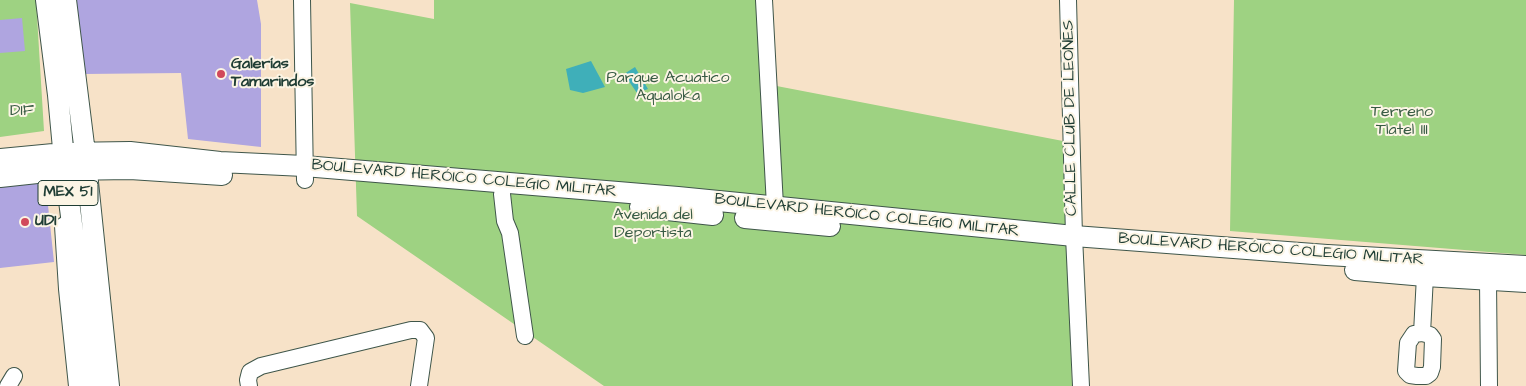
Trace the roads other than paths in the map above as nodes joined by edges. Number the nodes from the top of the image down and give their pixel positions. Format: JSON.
{"nodes":[{"id":1,"x":46,"y":0,"type":"edge"},
{"id":2,"x":66,"y":0,"type":"edge"},
{"id":3,"x":302,"y":0,"type":"edge"},
{"id":4,"x":764,"y":0,"type":"edge"},
{"id":5,"x":1068,"y":0,"type":"edge"},
{"id":6,"x":0,"y":159,"type":"edge"},
{"id":7,"x":86,"y":161,"type":"junction"},
{"id":8,"x":64,"y":162,"type":"junction"},
{"id":9,"x":304,"y":173,"type":"junction"},
{"id":10,"x":0,"y":177,"type":"edge"},
{"id":11,"x":507,"y":195,"type":"junction"},
{"id":12,"x":775,"y":206,"type":"junction"},
{"id":13,"x":72,"y":220,"type":"junction"},
{"id":14,"x":1074,"y":242,"type":"junction"},
{"id":15,"x":1526,"y":266,"type":"edge"},
{"id":16,"x":1426,"y":276,"type":"junction"},
{"id":17,"x":1488,"y":280,"type":"junction"},
{"id":18,"x":1526,"y":282,"type":"edge"},
{"id":19,"x":1422,"y":333,"type":"junction"},
{"id":20,"x":525,"y":336,"type":"dead end"},
{"id":21,"x":1417,"y":381,"type":"edge"},
{"id":22,"x":77,"y":386,"type":"edge"},
{"id":23,"x":93,"y":386,"type":"edge"},
{"id":24,"x":109,"y":386,"type":"edge"},
{"id":25,"x":249,"y":386,"type":"edge"},
{"id":26,"x":419,"y":386,"type":"edge"},
{"id":27,"x":1081,"y":386,"type":"edge"},
{"id":28,"x":1489,"y":386,"type":"edge"}],
"edges":[{"from":1,"to":8,"type":"main road","number":"MEX 51"},
{"from":2,"to":7,"type":"main road","number":"MEX 51"},
{"from":3,"to":9,"type":"street"},
{"from":4,"to":12,"type":"street"},
{"from":5,"to":14,"type":"street","name":"CALLE CLUB DE LEONES"},
{"from":6,"to":8,"type":"main road","name":"BOULEVARD HERÓICO COLEGIO MILITAR"},
{"from":7,"to":8,"type":"main road","name":"BOULEVARD HERÓICO COLEGIO MILITAR"},
{"from":7,"to":9,"type":"main road","name":"BOULEVARD HERÓICO COLEGIO MILITAR"},
{"from":7,"to":24,"type":"main road","number":"MEX 51"},
{"from":8,"to":10,"type":"main road","name":"BOULEVARD HERÓICO COLEGIO MILITAR"},
{"from":8,"to":13,"type":"main road","number":"MEX 51"},
{"from":9,"to":11,"type":"main road","name":"BOULEVARD HERÓICO COLEGIO MILITAR"},
{"from":9,"to":12,"type":"main road","name":"BOULEVARD HERÓICO COLEGIO MILITAR"},
{"from":11,"to":14,"type":"main road","name":"BOULEVARD HERÓICO COLEGIO MILITAR"},
{"from":11,"to":20,"type":"street"},
{"from":12,"to":14,"type":"main road","name":"BOULEVARD HERÓICO COLEGIO MILITAR"},
{"from":13,"to":22,"type":"street"},
{"from":13,"to":23,"type":"main road","number":"MEX 51"},
{"from":14,"to":15,"type":"main road","name":"BOULEVARD HERÓICO COLEGIO MILITAR"},
{"from":14,"to":16,"type":"main road","name":"BOULEVARD HERÓICO COLEGIO MILITAR"},
{"from":14,"to":27,"type":"street","name":"CALLE CLUB DE LEONES"},
{"from":16,"to":17,"type":"main road","name":"BOULEVARD HERÓICO COLEGIO MILITAR"},
{"from":16,"to":19,"type":"street"},
{"from":17,"to":18,"type":"main road","name":"BOULEVARD HERÓICO COLEGIO MILITAR"},
{"from":17,"to":28,"type":"street"},
{"from":19,"to":21,"type":"street"},
{"from":19,"to":21,"type":"street"},
{"from":25,"to":26,"type":"street"}]}
